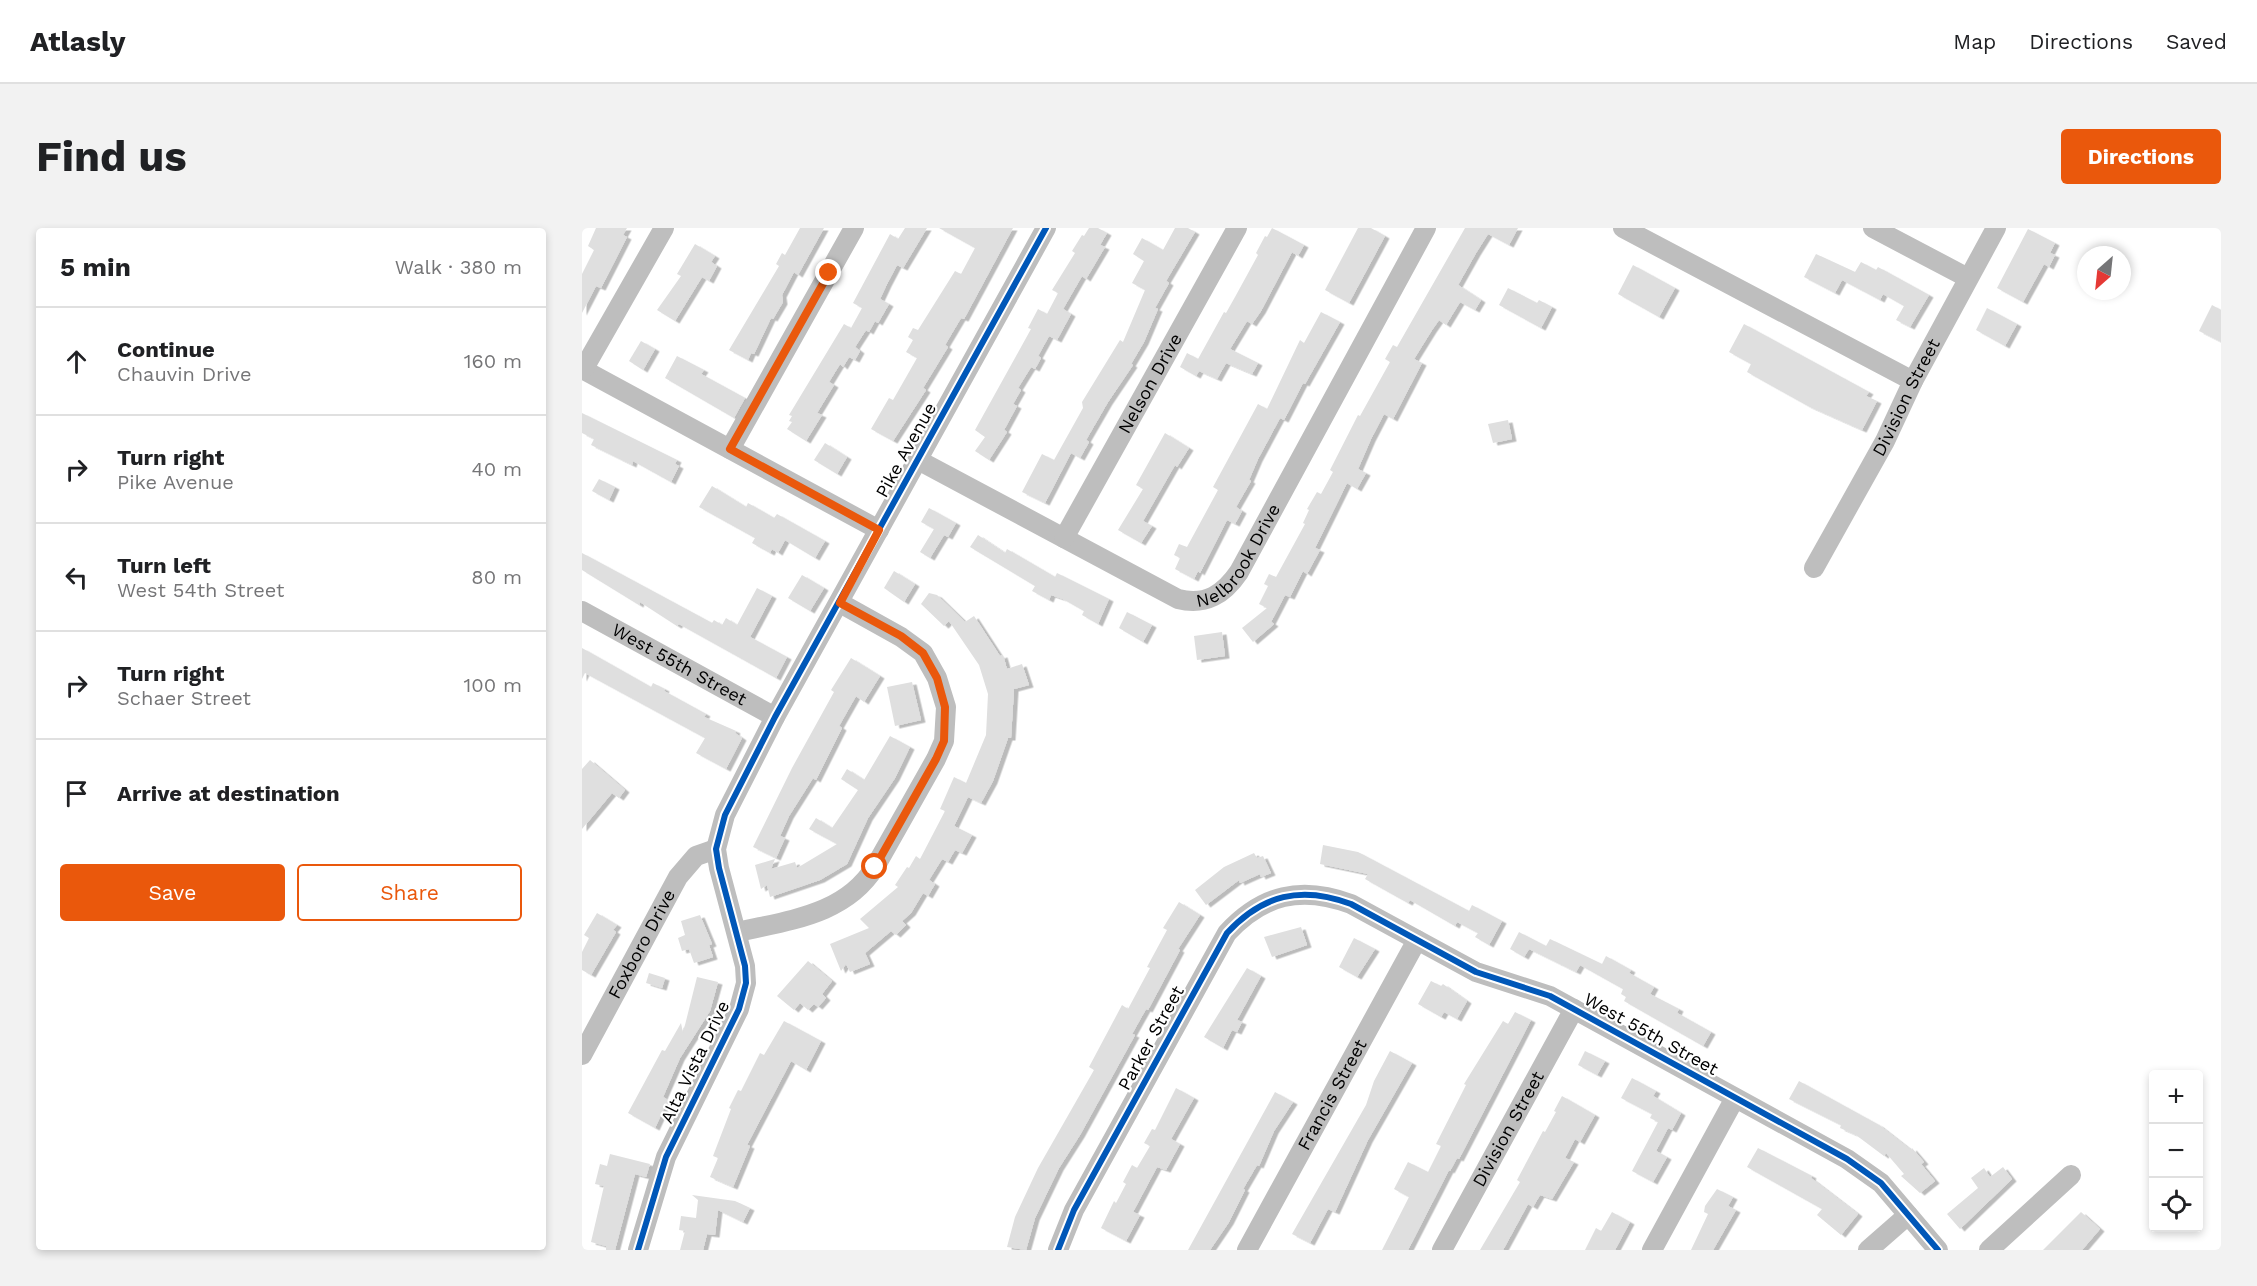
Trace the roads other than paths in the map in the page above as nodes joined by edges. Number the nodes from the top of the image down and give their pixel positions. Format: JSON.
{"nodes":[{"id":1,"x":664,"y":228,"type":"edge"},
{"id":2,"x":854,"y":228,"type":"edge"},
{"id":3,"x":1046,"y":228,"type":"edge"},
{"id":4,"x":1238,"y":228,"type":"edge"},
{"id":5,"x":1426,"y":228,"type":"edge"},
{"id":6,"x":1623,"y":228,"type":"edge"},
{"id":7,"x":1873,"y":228,"type":"edge"},
{"id":8,"x":1996,"y":228,"type":"edge"},
{"id":9,"x":1968,"y":278,"type":"junction"},
{"id":10,"x":582,"y":370,"type":"edge"},
{"id":11,"x":1913,"y":381,"type":"junction"},
{"id":12,"x":730,"y":449,"type":"junction"},
{"id":13,"x":918,"y":460,"type":"junction"},
{"id":14,"x":879,"y":530,"type":"junction"},
{"id":15,"x":1064,"y":538,"type":"junction"},
{"id":16,"x":1814,"y":568,"type":"dead end"},
{"id":17,"x":840,"y":603,"type":"junction"},
{"id":18,"x":582,"y":611,"type":"edge"},
{"id":19,"x":775,"y":717,"type":"junction"},
{"id":20,"x":717,"y":849,"type":"junction"},
{"id":21,"x":1318,"y":895,"type":"joint"},
{"id":22,"x":738,"y":932,"type":"junction"},
{"id":23,"x":1417,"y":940,"type":"junction"},
{"id":24,"x":1574,"y":1009,"type":"junction"},
{"id":25,"x":582,"y":1054,"type":"edge"},
{"id":26,"x":1735,"y":1098,"type":"junction"},
{"id":27,"x":2071,"y":1175,"type":"dead end"},
{"id":28,"x":1908,"y":1215,"type":"junction"},
{"id":29,"x":638,"y":1250,"type":"edge"},
{"id":30,"x":1058,"y":1250,"type":"edge"},
{"id":31,"x":1247,"y":1250,"type":"edge"},
{"id":32,"x":1442,"y":1250,"type":"edge"},
{"id":33,"x":1652,"y":1250,"type":"edge"},
{"id":34,"x":1868,"y":1250,"type":"edge"},
{"id":35,"x":1938,"y":1250,"type":"edge"},
{"id":36,"x":1989,"y":1250,"type":"edge"}],
"edges":[{"from":1,"to":10,"type":"street"},
{"from":2,"to":12,"type":"street"},
{"from":3,"to":13,"type":"street","name":"Pike Avenue"},
{"from":4,"to":15,"type":"street","name":"Nelson Drive"},
{"from":5,"to":15,"type":"street","name":"Nelbrook Drive"},
{"from":6,"to":11,"type":"street"},
{"from":7,"to":9,"type":"street"},
{"from":8,"to":9,"type":"street","name":"Division Street"},
{"from":9,"to":11,"type":"street","name":"Division Street"},
{"from":10,"to":12,"type":"street"},
{"from":11,"to":16,"type":"street","name":"Division Street"},
{"from":12,"to":14,"type":"street"},
{"from":13,"to":14,"type":"street","name":"Pike Avenue"},
{"from":13,"to":15,"type":"street","name":"Nelbrook Drive"},
{"from":14,"to":17,"type":"street","name":"Pike Avenue"},
{"from":17,"to":19,"type":"street","name":"Pike Avenue"},
{"from":17,"to":22,"type":"street"},
{"from":18,"to":19,"type":"street","name":"West 55th Street"},
{"from":19,"to":20,"type":"street","name":"Pike Avenue"},
{"from":20,"to":22,"type":"street","name":"Alta Vista Drive"},
{"from":20,"to":25,"type":"street","name":"Foxboro Drive"},
{"from":21,"to":23,"type":"street","name":"West 55th Street"},
{"from":21,"to":30,"type":"street","name":"Parker Street"},
{"from":22,"to":29,"type":"street","name":"Alta Vista Drive"},
{"from":23,"to":24,"type":"street","name":"West 55th Street"},
{"from":23,"to":31,"type":"street","name":"Francis Street"},
{"from":24,"to":26,"type":"street","name":"West 55th Street"},
{"from":24,"to":32,"type":"street","name":"Division Street"},
{"from":26,"to":28,"type":"street","name":"West 55th Street"},
{"from":26,"to":33,"type":"street"},
{"from":27,"to":36,"type":"street"},
{"from":28,"to":34,"type":"street"},
{"from":28,"to":35,"type":"street","name":"West 55th Street"}]}
